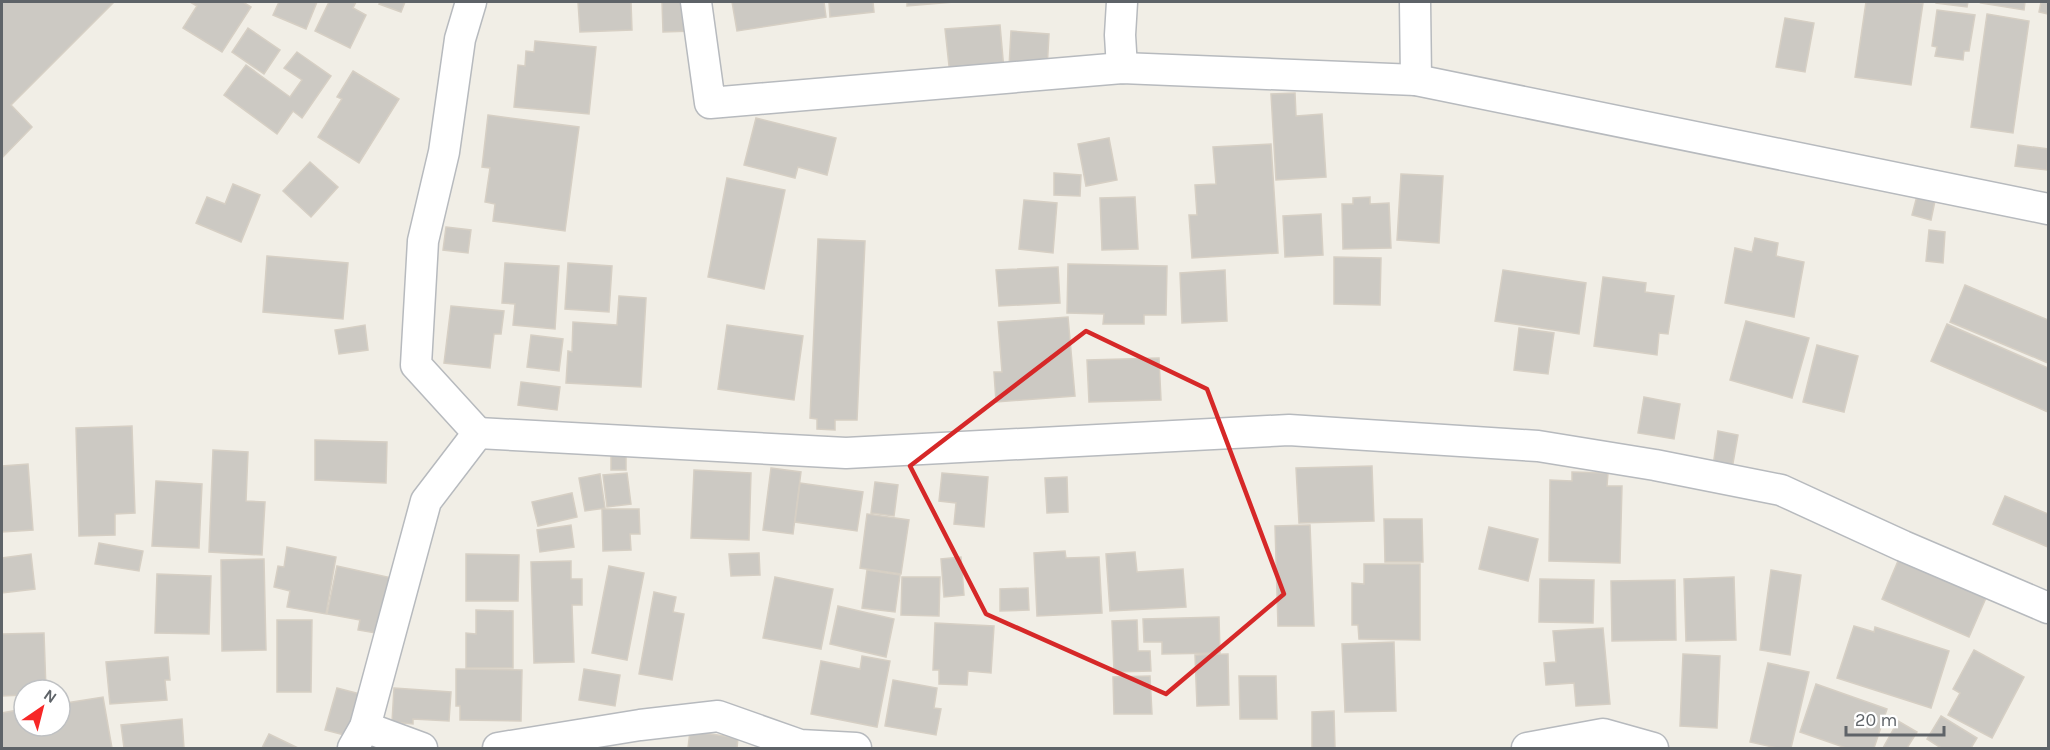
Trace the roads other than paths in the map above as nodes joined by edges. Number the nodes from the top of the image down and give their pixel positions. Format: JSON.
{"nodes":[{"id":1,"x":471,"y":2,"type":"edge"},
{"id":2,"x":696,"y":2,"type":"edge"},
{"id":3,"x":1122,"y":2,"type":"edge"},
{"id":4,"x":1415,"y":2,"type":"edge"},
{"id":5,"x":1122,"y":68,"type":"junction"},
{"id":6,"x":1416,"y":80,"type":"junction"},
{"id":7,"x":2049,"y":209,"type":"edge"},
{"id":8,"x":478,"y":433,"type":"junction"},
{"id":9,"x":2049,"y":608,"type":"edge"},
{"id":10,"x":359,"y":738,"type":"edge"},
{"id":11,"x":423,"y":748,"type":"edge"},
{"id":12,"x":498,"y":748,"type":"edge"},
{"id":13,"x":855,"y":748,"type":"edge"},
{"id":14,"x":1527,"y":748,"type":"edge"},
{"id":15,"x":1653,"y":748,"type":"edge"}],
"edges":[{"from":1,"to":8,"type":"street"},
{"from":2,"to":5,"type":"street"},
{"from":3,"to":5,"type":"street"},
{"from":4,"to":6,"type":"street"},
{"from":5,"to":6,"type":"street"},
{"from":6,"to":7,"type":"street"},
{"from":8,"to":9,"type":"street"},
{"from":8,"to":10,"type":"street"},
{"from":10,"to":11,"type":"street"},
{"from":12,"to":13,"type":"street"},
{"from":14,"to":15,"type":"street"}]}
